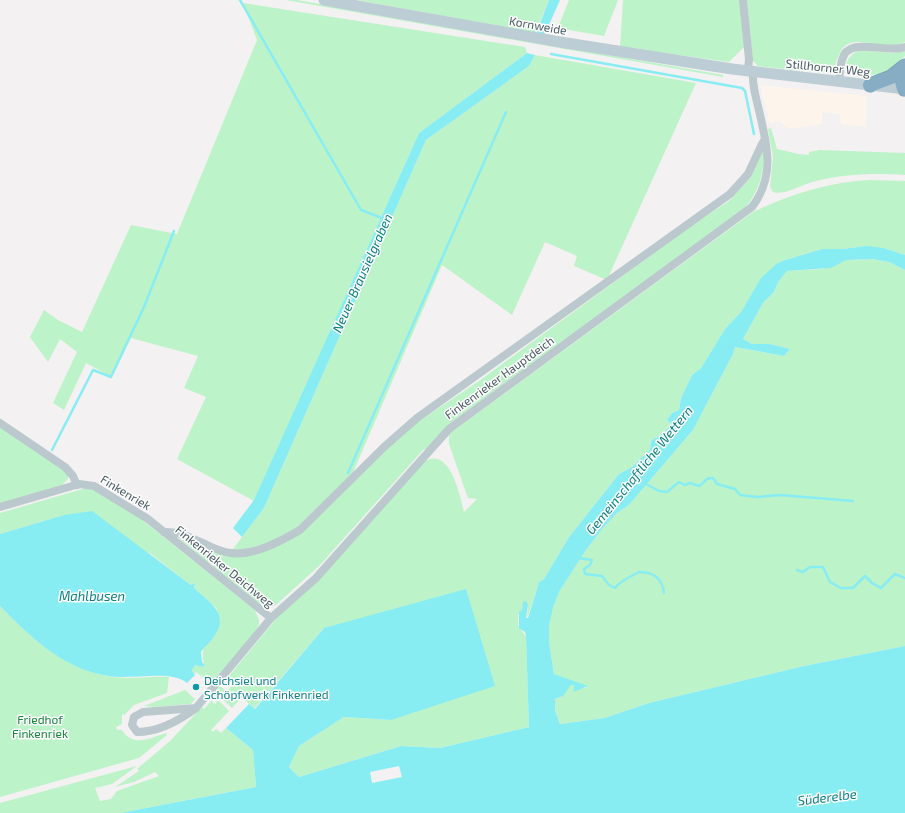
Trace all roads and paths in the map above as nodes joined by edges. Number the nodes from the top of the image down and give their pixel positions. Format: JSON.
{"nodes":[{"id":1,"x":324,"y":0,"type":"edge"},
{"id":2,"x":743,"y":0,"type":"edge"},
{"id":3,"x":905,"y":47,"type":"edge"},
{"id":4,"x":903,"y":68,"type":"edge"},
{"id":5,"x":751,"y":72,"type":"junction"},
{"id":6,"x":839,"y":82,"type":"junction"},
{"id":7,"x":870,"y":85,"type":"junction"},
{"id":8,"x":905,"y":89,"type":"edge"},
{"id":9,"x":765,"y":139,"type":"junction"},
{"id":10,"x":0,"y":423,"type":"edge"},
{"id":11,"x":77,"y":485,"type":"junction"},
{"id":12,"x":0,"y":507,"type":"edge"},
{"id":13,"x":164,"y":532,"type":"junction"},
{"id":14,"x":271,"y":618,"type":"junction"},
{"id":15,"x":196,"y":708,"type":"junction"}],
"edges":[{"from":1,"to":5,"type":"main road","name":"Kornweide"},
{"from":2,"to":5,"type":"street","name":"Finkenrieker Hauptdeich"},
{"from":3,"to":6,"type":"street"},
{"from":4,"to":7,"type":"highway"},
{"from":4,"to":8,"type":"highway"},
{"from":5,"to":6,"type":"main road","name":"Stillhorner Weg"},
{"from":5,"to":9,"type":"street","name":"Finkenrieker Hauptdeich"},
{"from":6,"to":7,"type":"main road","name":"Stillhorner Weg"},
{"from":7,"to":8,"type":"main road","name":"Stillhorner Weg"},
{"from":9,"to":13,"type":"street","name":"Finkenrieker Hauptdeich"},
{"from":9,"to":14,"type":"street","name":"Finkenrieker Hauptdeich"},
{"from":10,"to":11,"type":"street"},
{"from":11,"to":12,"type":"street"},
{"from":11,"to":13,"type":"street","name":"Finkenriek"},
{"from":13,"to":14,"type":"street","name":"Finkenrieker Deichweg"},
{"from":14,"to":15,"type":"street","name":"Finkenrieker Hauptdeich"},
{"from":15,"to":15,"type":"street","name":"Finkenrieker Hauptdeich"}]}
